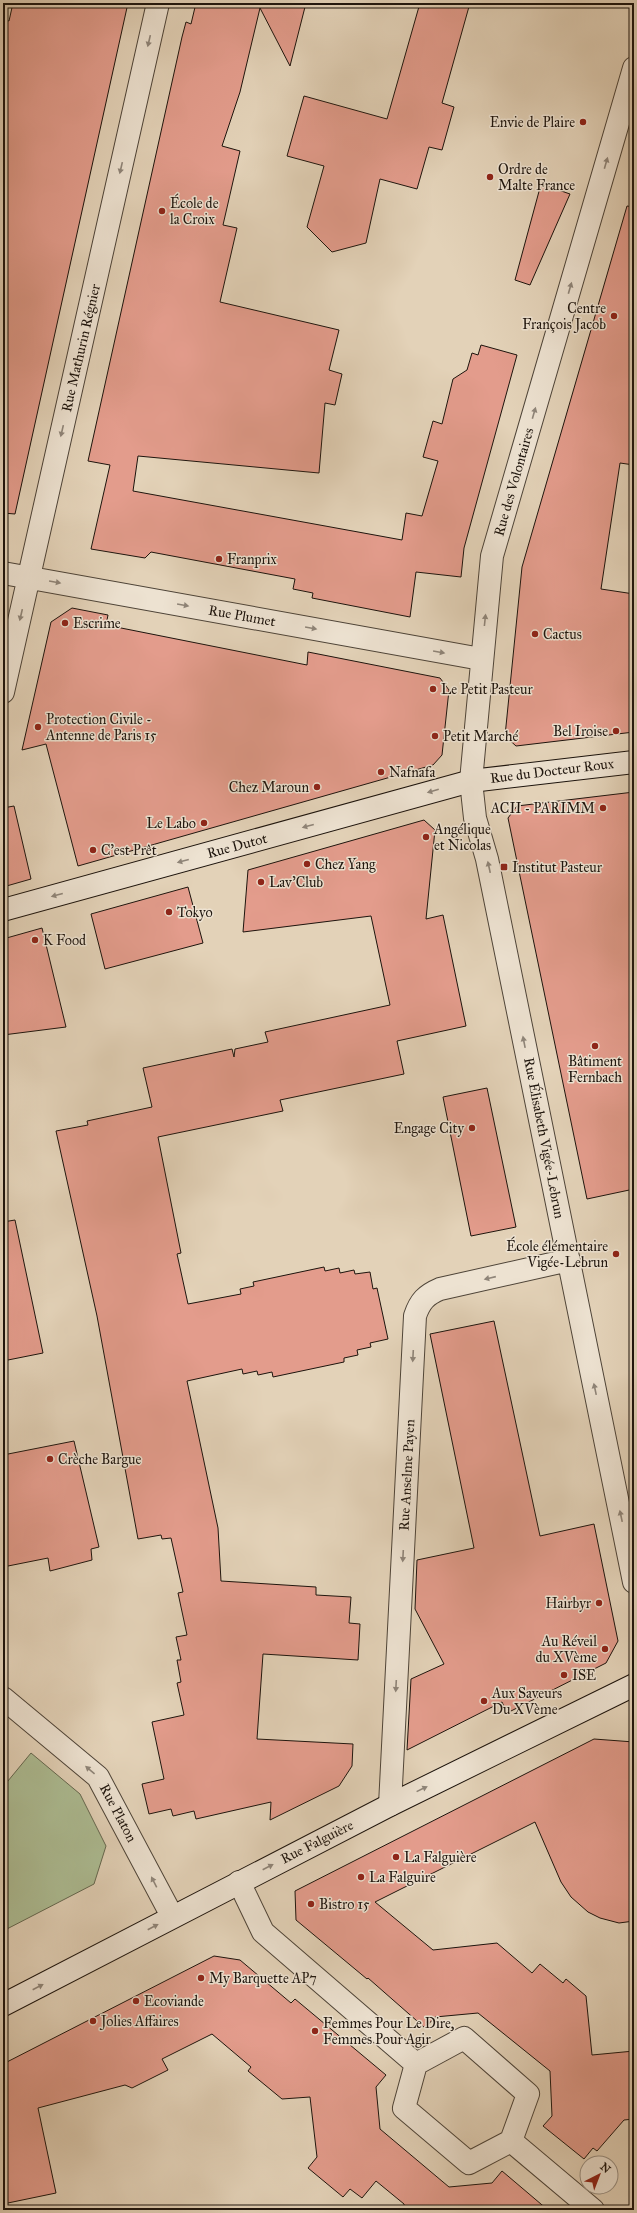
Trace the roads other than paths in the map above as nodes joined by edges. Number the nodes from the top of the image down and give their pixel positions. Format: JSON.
{"nodes":[{"id":1,"x":158,"y":3,"type":"edge"},
{"id":2,"x":634,"y":68,"type":"edge"},
{"id":3,"x":3,"y":573,"type":"edge"},
{"id":4,"x":29,"y":577,"type":"junction"},
{"id":5,"x":481,"y":659,"type":"junction"},
{"id":6,"x":3,"y":692,"type":"edge"},
{"id":7,"x":634,"y":762,"type":"edge"},
{"id":8,"x":471,"y":780,"type":"junction"},
{"id":9,"x":497,"y":906,"type":"joint"},
{"id":10,"x":3,"y":910,"type":"edge"},
{"id":11,"x":569,"y":1260,"type":"junction"},
{"id":12,"x":634,"y":1582,"type":"edge"},
{"id":13,"x":634,"y":1685,"type":"edge"},
{"id":14,"x":3,"y":1698,"type":"edge"},
{"id":15,"x":390,"y":1805,"type":"junction"},
{"id":16,"x":239,"y":1882,"type":"junction"},
{"id":17,"x":172,"y":1916,"type":"junction"},
{"id":18,"x":3,"y":2005,"type":"edge"},
{"id":19,"x":416,"y":2064,"type":"junction"},
{"id":20,"x":511,"y":2141,"type":"junction"},
{"id":21,"x":593,"y":2210,"type":"edge"}],
"edges":[{"from":1,"to":4,"type":"street","name":"Rue Mathurin Régnier","one_way":true},
{"from":5,"to":2,"type":"street","name":"Rue des Volontaires","one_way":true},
{"from":3,"to":4,"type":"street","name":"Rue Plumet"},
{"from":4,"to":5,"type":"street","name":"Rue Plumet","one_way":true},
{"from":4,"to":6,"type":"street","name":"Rue Mathurin Régnier","one_way":true},
{"from":5,"to":8,"type":"street","name":"Rue des Volontaires"},
{"from":7,"to":8,"type":"street","name":"Rue du Docteur Roux"},
{"from":9,"to":8,"type":"street","name":"Rue des Volontaires","one_way":true},
{"from":8,"to":10,"type":"street","name":"Rue Dutot","one_way":true},
{"from":11,"to":9,"type":"street","name":"Rue Élisabeth Vigée-Lebrun","one_way":true},
{"from":12,"to":11,"type":"street","name":"Rue Élisabeth Vigée-Lebrun","one_way":true},
{"from":11,"to":15,"type":"street","name":"Rue Anselme Payen","one_way":true},
{"from":15,"to":13,"type":"street","name":"Rue Falguière","one_way":true},
{"from":17,"to":14,"type":"street","name":"Rue Platon","one_way":true},
{"from":16,"to":15,"type":"street","name":"Rue Falguière","one_way":true},
{"from":16,"to":17,"type":"street","name":"Rue Falguière"},
{"from":16,"to":19,"type":"street"},
{"from":18,"to":17,"type":"street","name":"Rue Falguière","one_way":true},
{"from":19,"to":20,"type":"street"},
{"from":19,"to":20,"type":"street"},
{"from":20,"to":21,"type":"street"}]}
